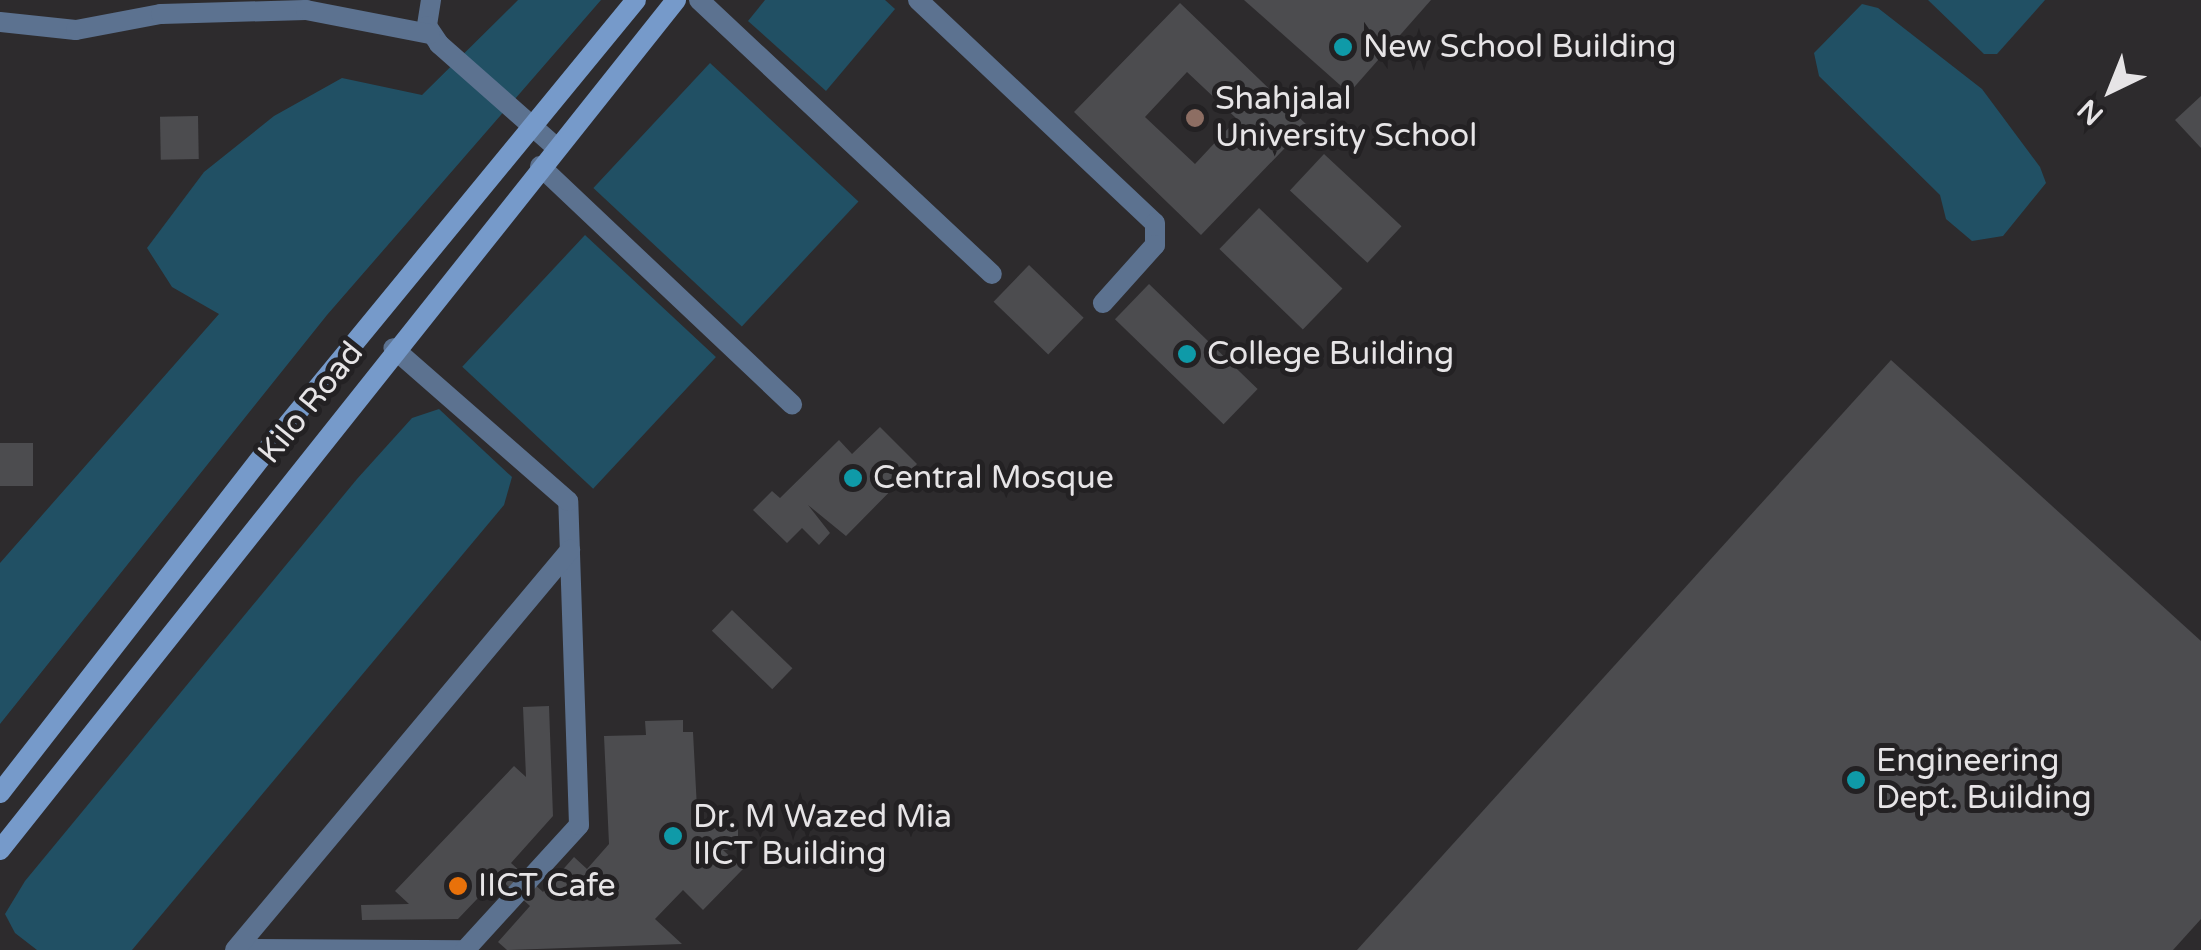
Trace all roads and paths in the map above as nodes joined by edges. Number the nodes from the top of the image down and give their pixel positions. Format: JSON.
{"nodes":[{"id":1,"x":431,"y":0,"type":"edge"},
{"id":2,"x":636,"y":0,"type":"edge"},
{"id":3,"x":676,"y":0,"type":"edge"},
{"id":4,"x":699,"y":0,"type":"edge"},
{"id":5,"x":918,"y":0,"type":"edge"},
{"id":6,"x":0,"y":22,"type":"edge"},
{"id":7,"x":430,"y":34,"type":"junction"},
{"id":8,"x":530,"y":125,"type":"junction"},
{"id":9,"x":556,"y":147,"type":"junction"},
{"id":10,"x":540,"y":166,"type":"junction"},
{"id":11,"x":992,"y":274,"type":"dead end"},
{"id":12,"x":1103,"y":303,"type":"dead end"},
{"id":13,"x":394,"y":348,"type":"junction"},
{"id":14,"x":792,"y":404,"type":"dead end"},
{"id":15,"x":570,"y":550,"type":"junction"},
{"id":16,"x":0,"y":794,"type":"edge"},
{"id":17,"x":0,"y":850,"type":"edge"},
{"id":18,"x":236,"y":949,"type":"edge"}],
"edges":[{"from":1,"to":7,"type":"street"},
{"from":2,"to":8,"type":"street","name":"Kilo Road"},
{"from":3,"to":9,"type":"street","name":"Kilo Road"},
{"from":4,"to":11,"type":"street"},
{"from":5,"to":12,"type":"street"},
{"from":6,"to":7,"type":"street"},
{"from":7,"to":8,"type":"street"},
{"from":8,"to":9,"type":"street"},
{"from":8,"to":16,"type":"street","name":"Kilo Road"},
{"from":9,"to":10,"type":"street","name":"Kilo Road"},
{"from":10,"to":13,"type":"street","name":"Kilo Road"},
{"from":10,"to":14,"type":"street"},
{"from":13,"to":15,"type":"street"},
{"from":13,"to":17,"type":"street","name":"Kilo Road"},
{"from":15,"to":18,"type":"street"},
{"from":15,"to":18,"type":"street"}]}
